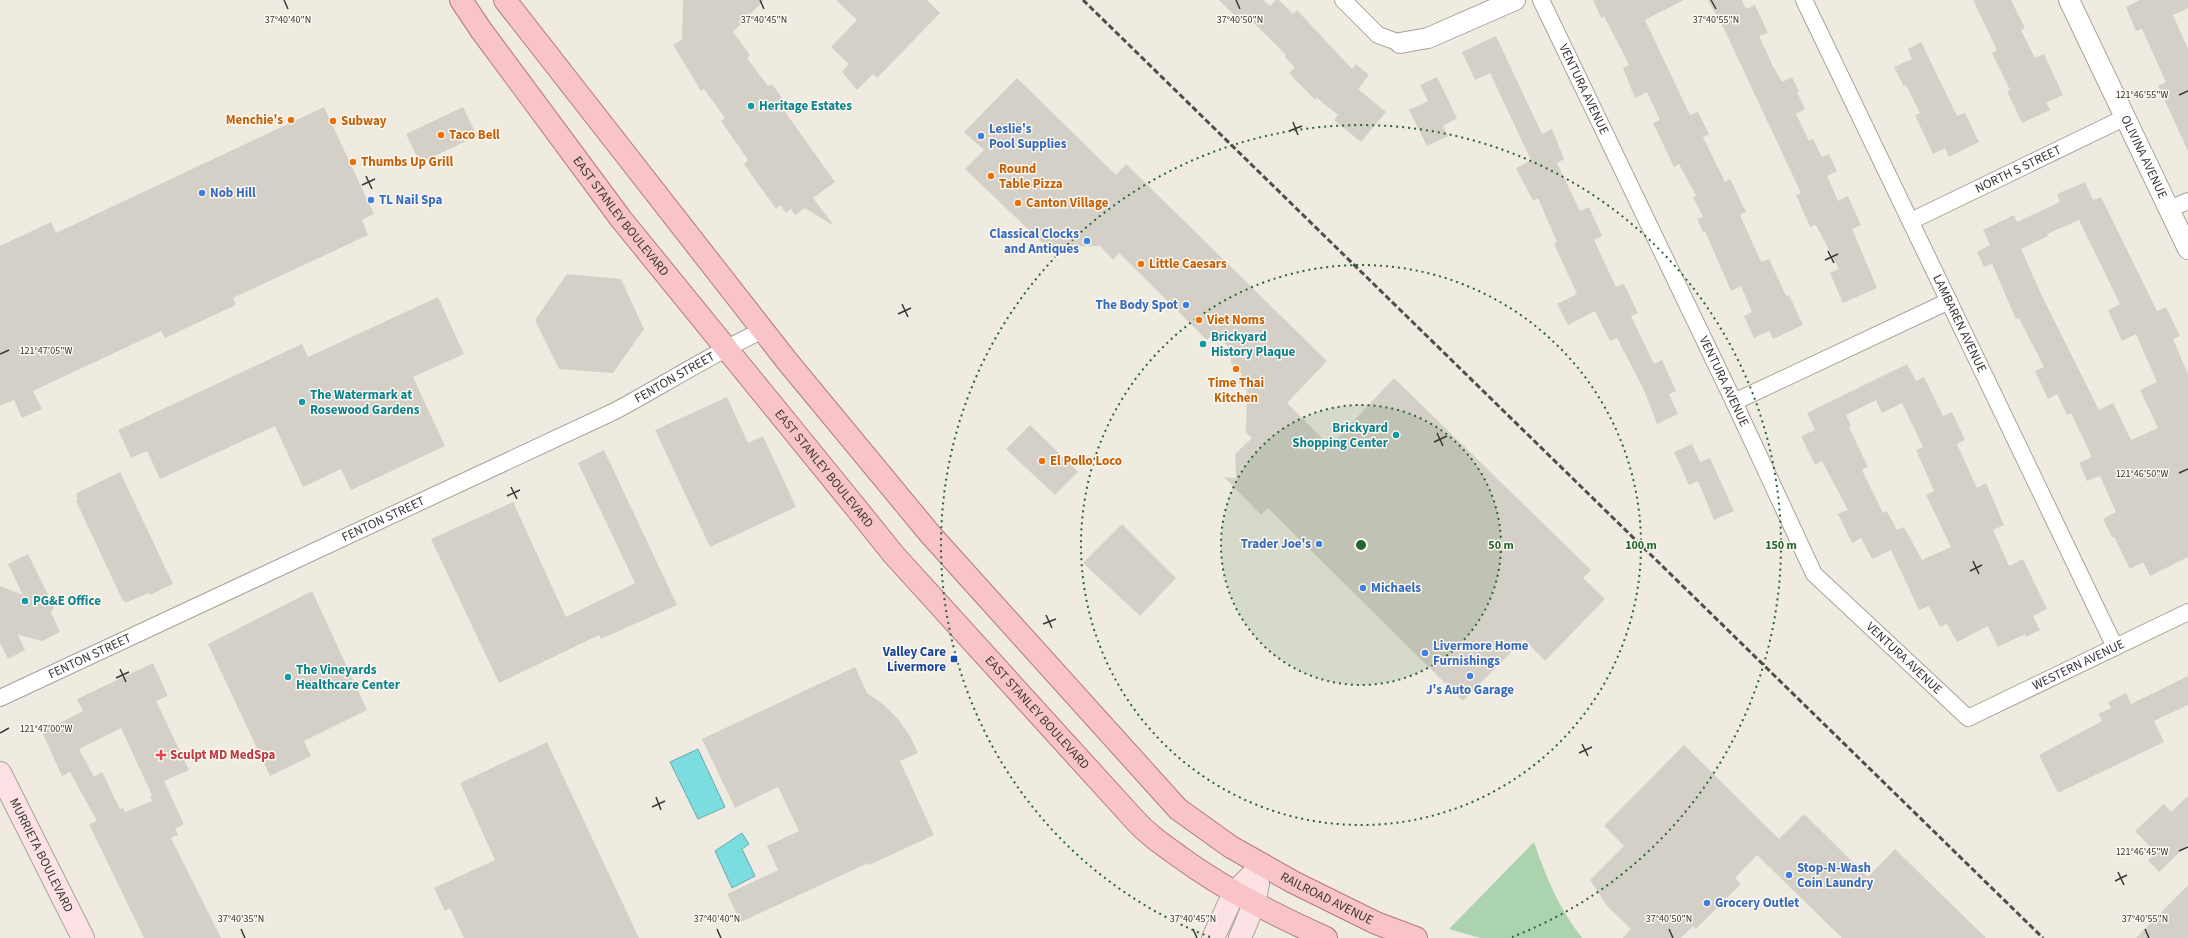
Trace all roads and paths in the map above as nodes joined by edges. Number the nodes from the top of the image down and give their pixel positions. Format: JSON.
{"nodes":[{"id":1,"x":461,"y":0,"type":"edge"},
{"id":2,"x":505,"y":0,"type":"edge"},
{"id":3,"x":1343,"y":0,"type":"edge"},
{"id":4,"x":1515,"y":0,"type":"edge"},
{"id":5,"x":1541,"y":0,"type":"edge"},
{"id":6,"x":1804,"y":0,"type":"edge"},
{"id":7,"x":2069,"y":0,"type":"edge"},
{"id":8,"x":1400,"y":43,"type":"joint"},
{"id":9,"x":2126,"y":117,"type":"junction"},
{"id":10,"x":2188,"y":201,"type":"edge"},
{"id":11,"x":2169,"y":209,"type":"junction"},
{"id":12,"x":1911,"y":221,"type":"junction"},
{"id":13,"x":2188,"y":249,"type":"edge"},
{"id":14,"x":1949,"y":301,"type":"junction"},
{"id":15,"x":763,"y":330,"type":"junction"},
{"id":16,"x":725,"y":348,"type":"junction"},
{"id":17,"x":1734,"y":402,"type":"junction"},
{"id":18,"x":2188,"y":612,"type":"edge"},
{"id":19,"x":2115,"y":647,"type":"junction"},
{"id":20,"x":0,"y":698,"type":"edge"},
{"id":21,"x":1968,"y":718,"type":"joint"},
{"id":22,"x":0,"y":773,"type":"edge"},
{"id":23,"x":1262,"y":865,"type":"junction"},
{"id":24,"x":1234,"y":893,"type":"junction"},
{"id":25,"x":1254,"y":904,"type":"junction"},
{"id":26,"x":1319,"y":937,"type":"edge"},
{"id":27,"x":83,"y":938,"type":"edge"},
{"id":28,"x":1212,"y":938,"type":"edge"},
{"id":29,"x":1240,"y":938,"type":"edge"},
{"id":30,"x":1416,"y":938,"type":"edge"}],
"edges":[{"from":1,"to":16,"type":"main road","name":"EAST STANLEY BOULEVARD"},
{"from":2,"to":15,"type":"main road"},
{"from":3,"to":8,"type":"street"},
{"from":4,"to":8,"type":"street"},
{"from":5,"to":17,"type":"street","name":"VENTURA AVENUE"},
{"from":6,"to":12,"type":"street","name":"LAMBAREN AVENUE"},
{"from":7,"to":9,"type":"street","name":"OLIVINA AVENUE"},
{"from":9,"to":11,"type":"street","name":"OLIVINA AVENUE"},
{"from":9,"to":12,"type":"street","name":"NORTH S STREET"},
{"from":10,"to":11,"type":"street"},
{"from":11,"to":13,"type":"street","name":"OLIVINA AVENUE"},
{"from":12,"to":14,"type":"street","name":"LAMBAREN AVENUE"},
{"from":14,"to":17,"type":"street"},
{"from":14,"to":19,"type":"street","name":"LAMBAREN AVENUE"},
{"from":15,"to":16,"type":"street","name":"FENTON STREET"},
{"from":15,"to":23,"type":"main road"},
{"from":16,"to":20,"type":"street","name":"FENTON STREET"},
{"from":16,"to":24,"type":"main road","name":"EAST STANLEY BOULEVARD"},
{"from":17,"to":21,"type":"street","name":"VENTURA AVENUE"},
{"from":18,"to":19,"type":"street","name":"WESTERN AVENUE"},
{"from":19,"to":21,"type":"street","name":"WESTERN AVENUE"},
{"from":22,"to":27,"type":"main road","name":"MURRIETA BOULEVARD"},
{"from":23,"to":24,"type":"main road"},
{"from":23,"to":25,"type":"main road"},
{"from":23,"to":30,"type":"main road","name":"RAILROAD AVENUE"},
{"from":24,"to":25,"type":"main road","name":"EAST STANLEY BOULEVARD"},
{"from":24,"to":28,"type":"main road"},
{"from":25,"to":26,"type":"main road"},
{"from":25,"to":29,"type":"main road"}]}
